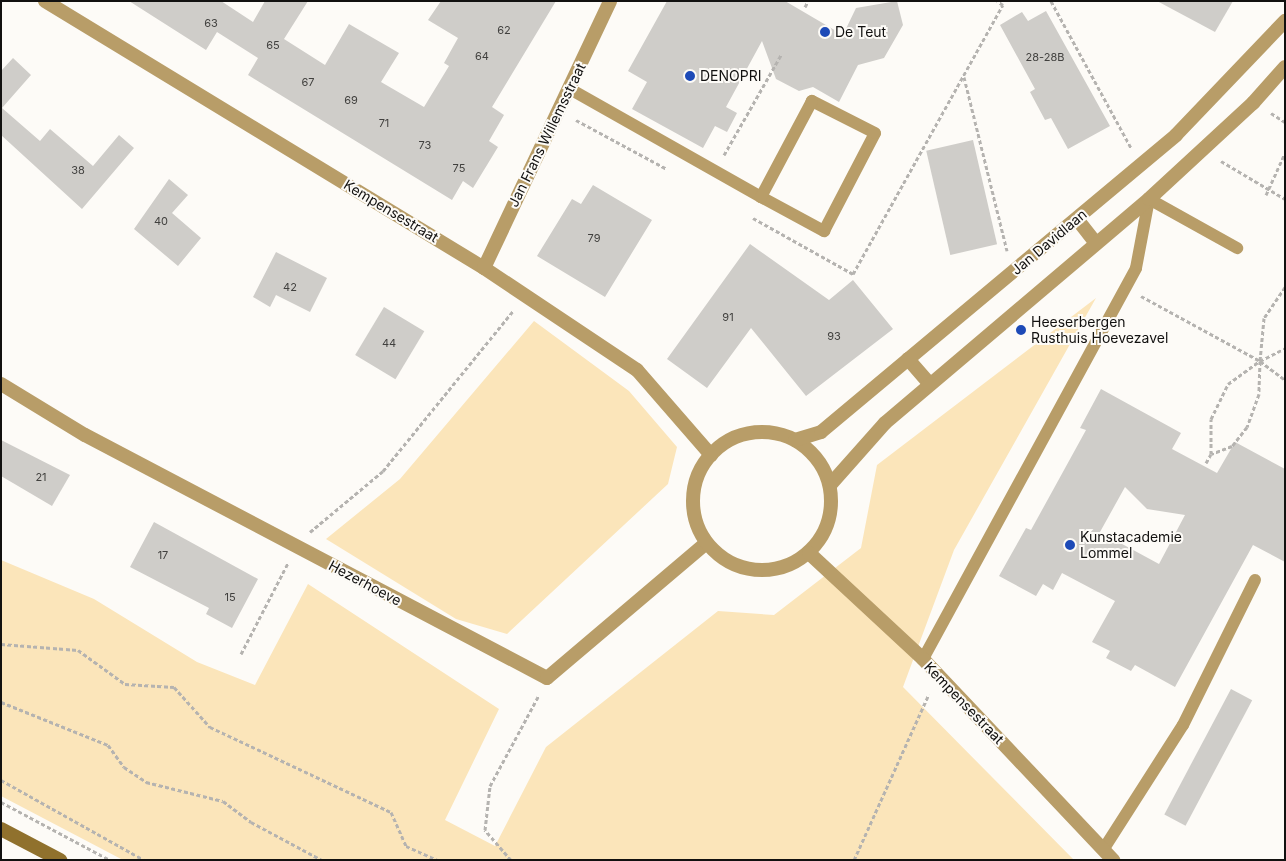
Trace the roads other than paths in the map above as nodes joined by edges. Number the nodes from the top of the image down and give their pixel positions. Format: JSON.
{"nodes":[{"id":1,"x":45,"y":1,"type":"edge"},
{"id":2,"x":610,"y":1,"type":"edge"},
{"id":3,"x":1285,"y":22,"type":"edge"},
{"id":4,"x":1285,"y":67,"type":"edge"},
{"id":5,"x":570,"y":89,"type":"junction"},
{"id":6,"x":761,"y":197,"type":"junction"},
{"id":7,"x":1149,"y":199,"type":"junction"},
{"id":8,"x":1078,"y":219,"type":"junction"},
{"id":9,"x":1096,"y":243,"type":"junction"},
{"id":10,"x":1237,"y":248,"type":"dead end"},
{"id":11,"x":484,"y":268,"type":"junction"},
{"id":12,"x":908,"y":359,"type":"junction"},
{"id":13,"x":1,"y":384,"type":"edge"},
{"id":14,"x":930,"y":384,"type":"junction"},
{"id":15,"x":795,"y":440,"type":"junction"},
{"id":16,"x":710,"y":455,"type":"junction"},
{"id":17,"x":830,"y":485,"type":"junction"},
{"id":18,"x":706,"y":543,"type":"junction"},
{"id":19,"x":809,"y":553,"type":"junction"},
{"id":20,"x":1255,"y":580,"type":"dead end"},
{"id":21,"x":923,"y":660,"type":"junction"},
{"id":22,"x":1,"y":829,"type":"edge"},
{"id":23,"x":1108,"y":855,"type":"edge"},
{"id":24,"x":60,"y":860,"type":"edge"}],
"edges":[{"from":1,"to":11,"type":"street","name":"Kempensestraat"},
{"from":2,"to":5,"type":"street","name":"Jan Frans Willemsstraat"},
{"from":3,"to":8,"type":"street","name":"Jan Davidlaan"},
{"from":4,"to":7,"type":"street"},
{"from":5,"to":6,"type":"lane"},
{"from":5,"to":11,"type":"street","name":"Jan Frans Willemsstraat"},
{"from":6,"to":6,"type":"lane"},
{"from":7,"to":9,"type":"street"},
{"from":7,"to":10,"type":"lane"},
{"from":7,"to":21,"type":"lane"},
{"from":8,"to":9,"type":"street"},
{"from":8,"to":12,"type":"street","name":"Jan Davidlaan"},
{"from":9,"to":14,"type":"street"},
{"from":11,"to":16,"type":"street","name":"Kempensestraat"},
{"from":12,"to":14,"type":"street"},
{"from":12,"to":15,"type":"street","name":"Jan Davidlaan"},
{"from":13,"to":18,"type":"street","name":"Hezerhoeve"},
{"from":14,"to":17,"type":"street"},
{"from":15,"to":16,"type":"street"},
{"from":15,"to":17,"type":"street"},
{"from":16,"to":18,"type":"street"},
{"from":17,"to":19,"type":"street"},
{"from":18,"to":19,"type":"street"},
{"from":19,"to":21,"type":"street","name":"Kempensestraat"},
{"from":20,"to":23,"type":"lane"},
{"from":21,"to":23,"type":"street","name":"Kempensestraat"},
{"from":22,"to":24,"type":"main road"}]}
